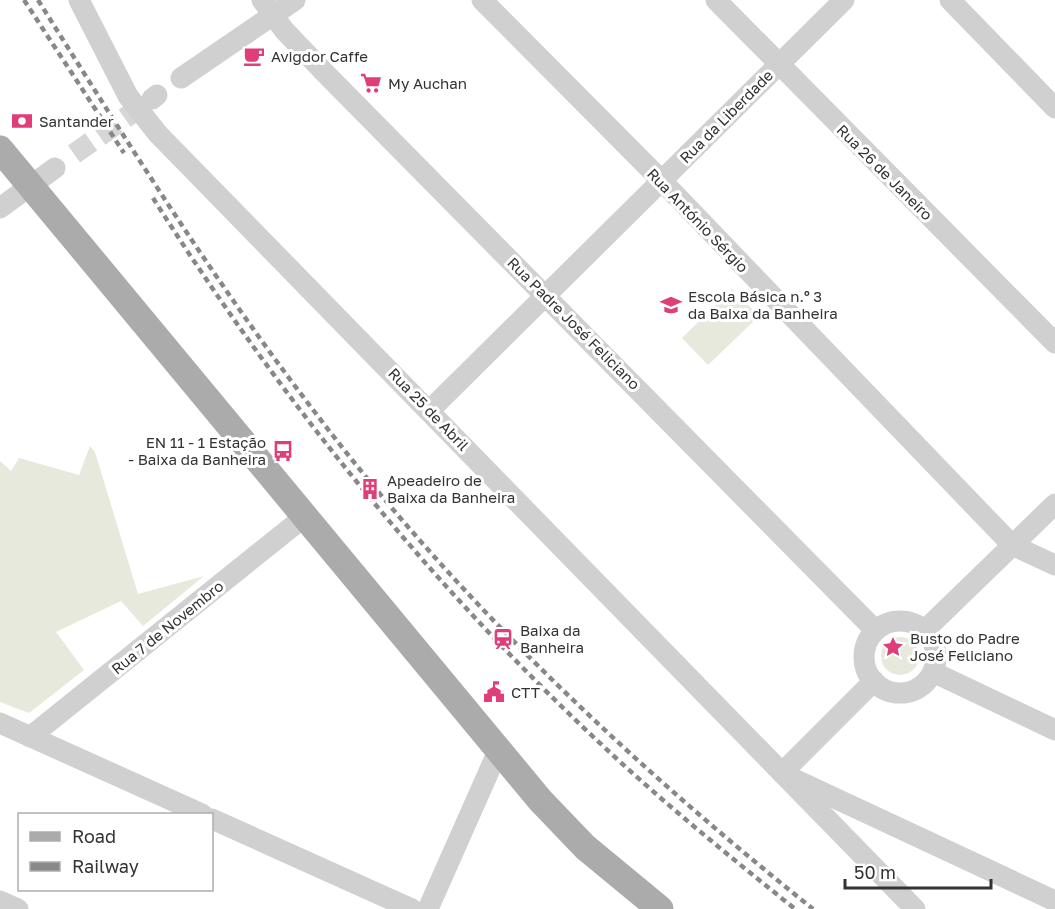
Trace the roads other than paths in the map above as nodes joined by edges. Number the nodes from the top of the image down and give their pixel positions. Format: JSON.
{"nodes":[{"id":1,"x":79,"y":0,"type":"edge"},
{"id":2,"x":295,"y":0,"type":"edge"},
{"id":3,"x":482,"y":0,"type":"edge"},
{"id":4,"x":716,"y":0,"type":"edge"},
{"id":5,"x":844,"y":0,"type":"edge"},
{"id":6,"x":950,"y":0,"type":"edge"},
{"id":7,"x":268,"y":8,"type":"edge"},
{"id":8,"x":778,"y":64,"type":"junction"},
{"id":9,"x":181,"y":78,"type":"dead end"},
{"id":10,"x":1055,"y":108,"type":"edge"},
{"id":11,"x":0,"y":149,"type":"edge"},
{"id":12,"x":55,"y":168,"type":"tunnel mouth"},
{"id":13,"x":661,"y":180,"type":"junction"},
{"id":14,"x":30,"y":186,"type":"junction"},
{"id":15,"x":0,"y":208,"type":"edge"},
{"id":16,"x":547,"y":295,"type":"junction"},
{"id":17,"x":1055,"y":343,"type":"edge"},
{"id":18,"x":430,"y":410,"type":"junction"},
{"id":19,"x":1055,"y":504,"type":"edge"},
{"id":20,"x":304,"y":517,"type":"junction"},
{"id":21,"x":1012,"y":545,"type":"junction"},
{"id":22,"x":1055,"y":565,"type":"edge"},
{"id":23,"x":876,"y":630,"type":"junction"},
{"id":24,"x":925,"y":630,"type":"junction"},
{"id":25,"x":933,"y":672,"type":"junction"},
{"id":26,"x":874,"y":681,"type":"junction"},
{"id":27,"x":0,"y":723,"type":"edge"},
{"id":28,"x":1055,"y":730,"type":"edge"},
{"id":29,"x":30,"y":736,"type":"junction"},
{"id":30,"x":498,"y":751,"type":"junction"},
{"id":31,"x":782,"y":773,"type":"junction"},
{"id":32,"x":200,"y":813,"type":"edge"},
{"id":33,"x":213,"y":819,"type":"edge"},
{"id":34,"x":0,"y":901,"type":"edge"},
{"id":35,"x":1055,"y":901,"type":"edge"},
{"id":36,"x":18,"y":909,"type":"edge"},
{"id":37,"x":411,"y":909,"type":"edge"},
{"id":38,"x":428,"y":909,"type":"edge"},
{"id":39,"x":660,"y":909,"type":"edge"},
{"id":40,"x":915,"y":909,"type":"edge"}],
"edges":[{"from":1,"to":18,"type":"street","name":"Rua 25 de Abril"},
{"from":2,"to":7,"type":"street"},
{"from":3,"to":13,"type":"street","name":"Rua António Sérgio"},
{"from":4,"to":8,"type":"street","name":"Rua 26 de Janeiro"},
{"from":5,"to":8,"type":"street","name":"Rua da Liberdade"},
{"from":6,"to":10,"type":"street"},
{"from":7,"to":9,"type":"street"},
{"from":7,"to":16,"type":"street","name":"Rua Padre José Feliciano"},
{"from":8,"to":13,"type":"street","name":"Rua da Liberdade"},
{"from":8,"to":17,"type":"street","name":"Rua 26 de Janeiro"},
{"from":11,"to":14,"type":"main road"},
{"from":12,"to":14,"type":"street"},
{"from":13,"to":16,"type":"street","name":"Rua da Liberdade"},
{"from":13,"to":21,"type":"street","name":"Rua António Sérgio"},
{"from":14,"to":15,"type":"street"},
{"from":14,"to":20,"type":"main road"},
{"from":16,"to":18,"type":"street","name":"Rua da Liberdade"},
{"from":16,"to":23,"type":"street","name":"Rua Padre José Feliciano"},
{"from":18,"to":31,"type":"street","name":"Rua 25 de Abril"},
{"from":19,"to":21,"type":"street"},
{"from":20,"to":29,"type":"street","name":"Rua 7 de Novembro"},
{"from":20,"to":30,"type":"main road"},
{"from":21,"to":22,"type":"street"},
{"from":21,"to":24,"type":"street"},
{"from":23,"to":24,"type":"street"},
{"from":23,"to":26,"type":"street"},
{"from":24,"to":25,"type":"street"},
{"from":25,"to":26,"type":"street"},
{"from":25,"to":28,"type":"street"},
{"from":26,"to":31,"type":"street"},
{"from":27,"to":29,"type":"street"},
{"from":29,"to":32,"type":"street"},
{"from":30,"to":38,"type":"street"},
{"from":30,"to":39,"type":"main road"},
{"from":31,"to":35,"type":"street"},
{"from":31,"to":40,"type":"street","name":"Rua 25 de Abril"},
{"from":33,"to":37,"type":"street"},
{"from":34,"to":36,"type":"street"}]}
